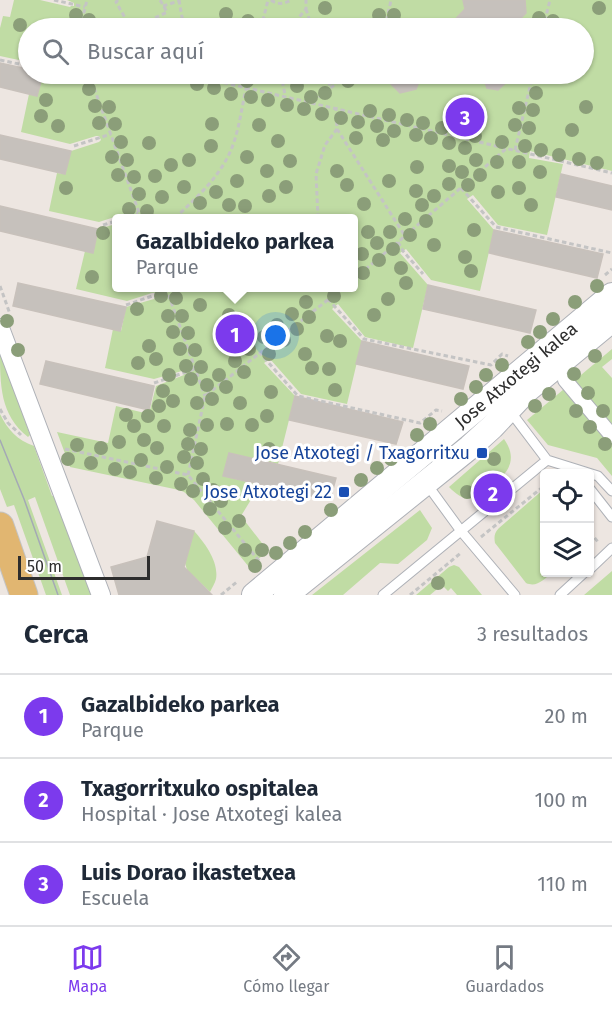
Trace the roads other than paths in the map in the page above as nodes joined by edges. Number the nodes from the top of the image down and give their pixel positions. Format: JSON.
{"nodes":[{"id":1,"x":612,"y":296,"type":"edge"},
{"id":2,"x":612,"y":320,"type":"edge"},
{"id":3,"x":0,"y":328,"type":"edge"},
{"id":4,"x":565,"y":380,"type":"dead end"},
{"id":5,"x":509,"y":409,"type":"junction"},
{"id":6,"x":612,"y":436,"type":"edge"},
{"id":7,"x":546,"y":460,"type":"junction"},
{"id":8,"x":570,"y":469,"type":"edge"},
{"id":9,"x":594,"y":475,"type":"edge"},
{"id":10,"x":426,"y":483,"type":"junction"},
{"id":11,"x":612,"y":492,"type":"edge"},
{"id":12,"x":594,"y":494,"type":"edge"},
{"id":13,"x":612,"y":517,"type":"edge"},
{"id":14,"x":0,"y":526,"type":"edge"},
{"id":15,"x":460,"y":531,"type":"junction"},
{"id":16,"x":612,"y":548,"type":"edge"},
{"id":17,"x":594,"y":564,"type":"edge"},
{"id":18,"x":580,"y":577,"type":"edge"},
{"id":19,"x":24,"y":595,"type":"edge"},
{"id":20,"x":101,"y":595,"type":"edge"},
{"id":21,"x":254,"y":595,"type":"edge"},
{"id":22,"x":286,"y":595,"type":"edge"},
{"id":23,"x":383,"y":595,"type":"edge"},
{"id":24,"x":515,"y":595,"type":"edge"},
{"id":25,"x":560,"y":595,"type":"edge"}],
"edges":[{"from":1,"to":21,"type":"main road","name":"Jose Atxotegi kalea"},
{"from":2,"to":5,"type":"main road","name":"Jose Atxotegi kalea"},
{"from":3,"to":20,"type":"street"},
{"from":4,"to":6,"type":"street"},
{"from":5,"to":7,"type":"lane"},
{"from":5,"to":10,"type":"main road","name":"Jose Atxotegi kalea"},
{"from":7,"to":8,"type":"lane"},
{"from":7,"to":15,"type":"lane"},
{"from":9,"to":11,"type":"lane"},
{"from":10,"to":15,"type":"lane"},
{"from":10,"to":22,"type":"main road","name":"Jose Atxotegi kalea"},
{"from":12,"to":13,"type":"lane"},
{"from":14,"to":19,"type":"main road"},
{"from":15,"to":23,"type":"lane"},
{"from":15,"to":24,"type":"lane"},
{"from":16,"to":17,"type":"lane"},
{"from":18,"to":25,"type":"lane"}]}
